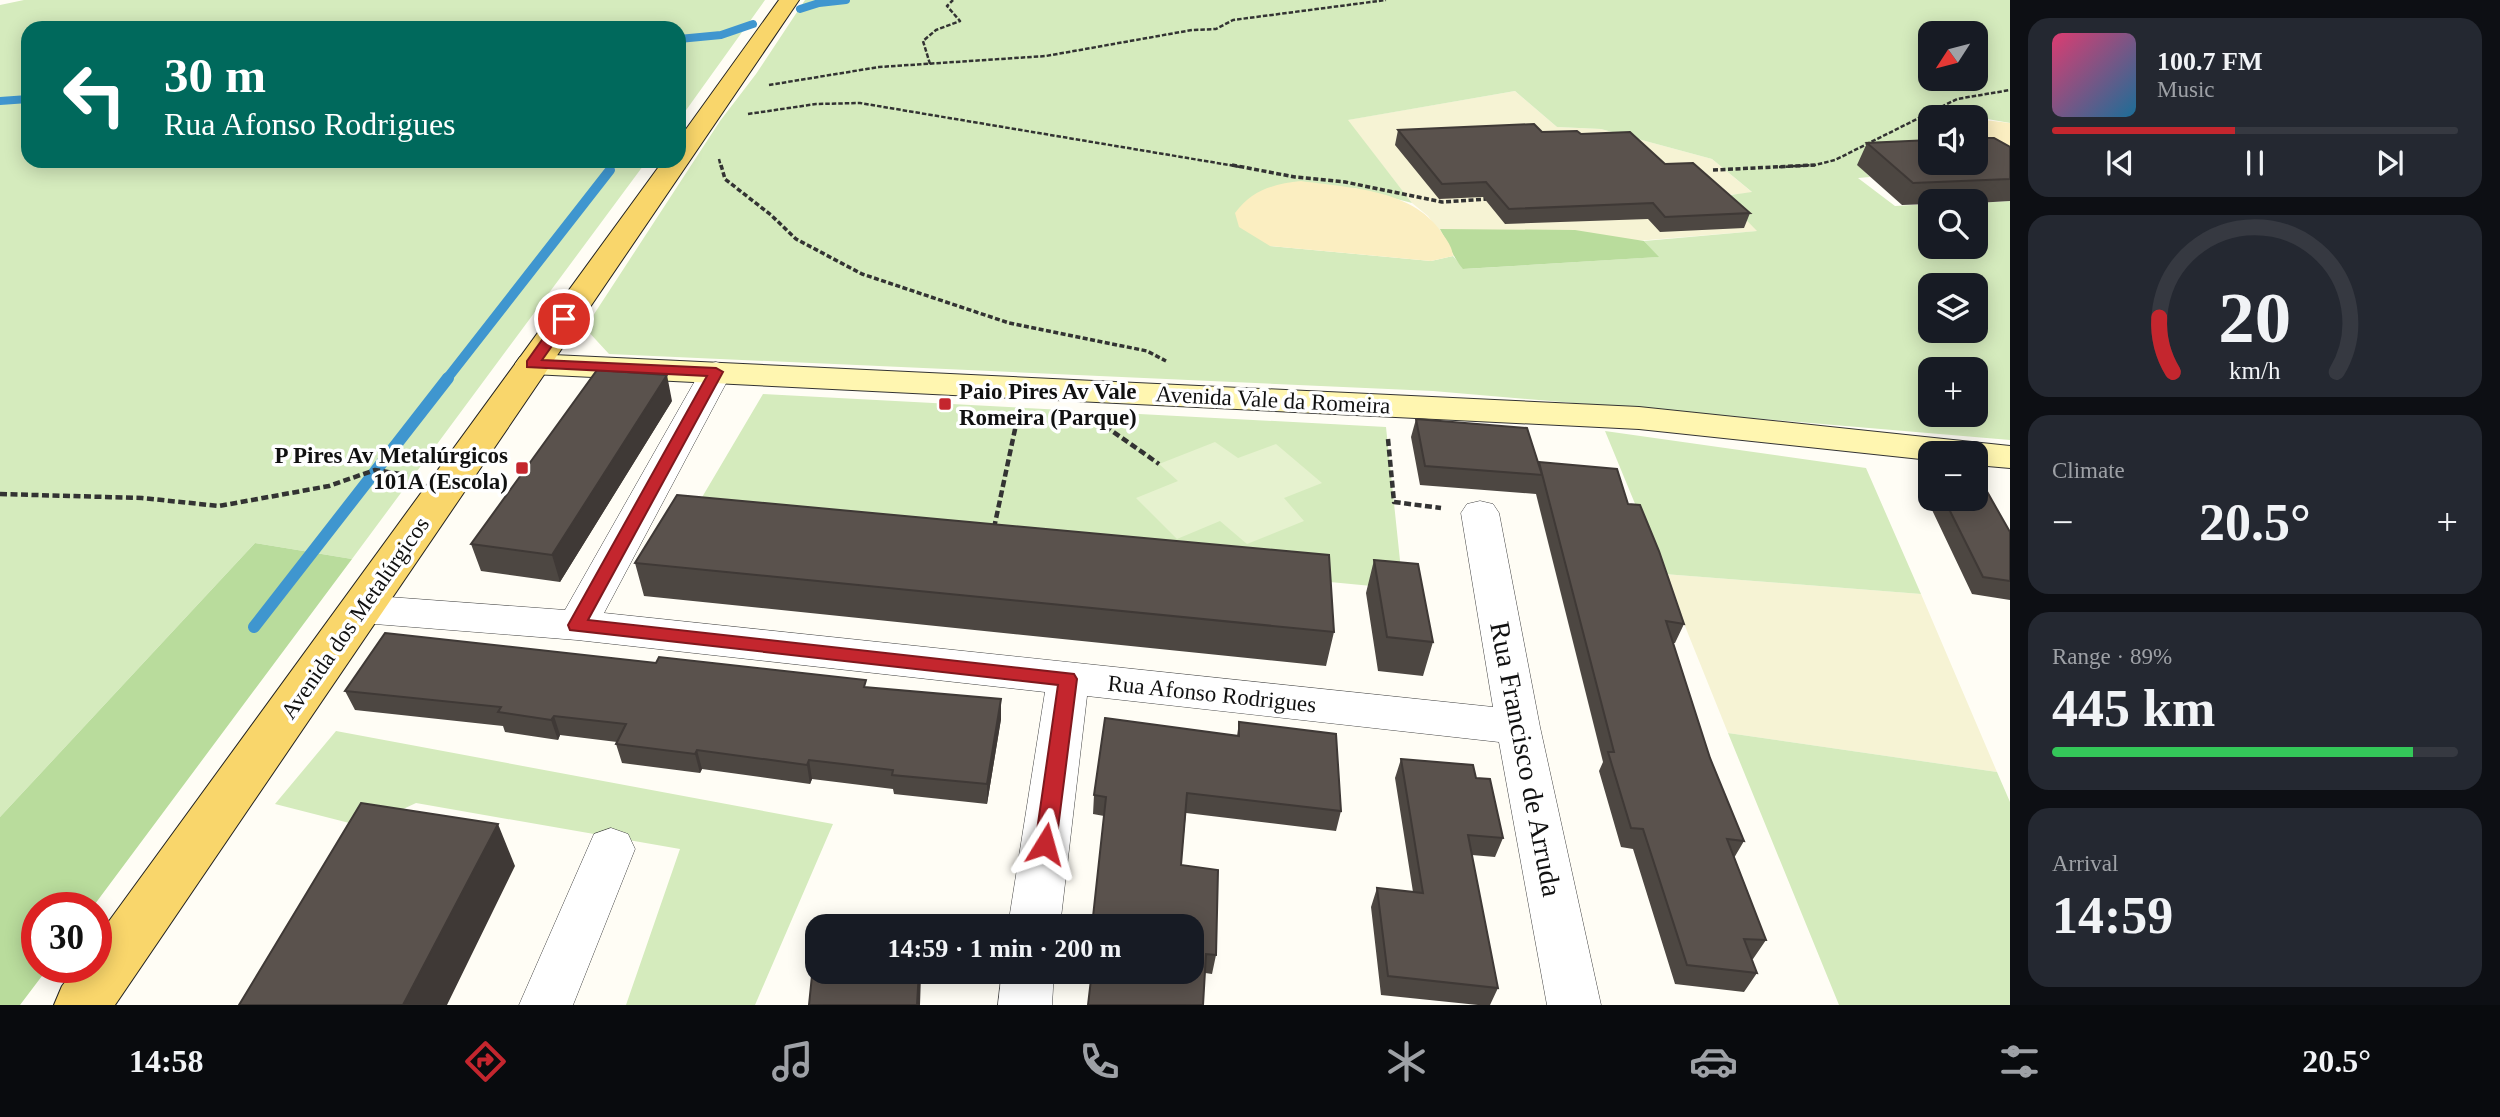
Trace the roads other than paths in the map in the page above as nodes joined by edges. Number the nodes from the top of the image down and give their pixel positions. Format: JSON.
{"nodes":[{"id":1,"x":789,"y":0,"type":"edge"},
{"id":2,"x":686,"y":146,"type":"edge"},
{"id":3,"x":671,"y":168,"type":"edge"},
{"id":4,"x":532,"y":364,"type":"junction"},
{"id":5,"x":716,"y":372,"type":"junction"},
{"id":6,"x":1918,"y":448,"type":"edge"},
{"id":7,"x":1988,"y":455,"type":"edge"},
{"id":8,"x":2010,"y":457,"type":"edge"},
{"id":9,"x":1480,"y":513,"type":"road end"},
{"id":10,"x":362,"y":609,"type":"junction"},
{"id":11,"x":577,"y":625,"type":"junction"},
{"id":12,"x":1068,"y":679,"type":"junction"},
{"id":13,"x":1518,"y":727,"type":"junction"},
{"id":14,"x":611,"y":849,"type":"dead end"},
{"id":15,"x":1036,"y":914,"type":"edge"},
{"id":16,"x":1027,"y":984,"type":"edge"},
{"id":17,"x":82,"y":1005,"type":"edge"},
{"id":18,"x":546,"y":1005,"type":"edge"},
{"id":19,"x":1025,"y":1005,"type":"edge"},
{"id":20,"x":1574,"y":1005,"type":"edge"}],
"edges":[{"from":1,"to":2,"type":"main road"},
{"from":3,"to":4,"type":"main road","name":"Avenida dos Metalúrgicos"},
{"from":4,"to":5,"type":"street","name":"Avenida Vale da Romeira"},
{"from":4,"to":10,"type":"main road","name":"Avenida dos Metalúrgicos"},
{"from":5,"to":6,"type":"street","name":"Avenida Vale da Romeira"},
{"from":5,"to":11,"type":"street"},
{"from":7,"to":8,"type":"street"},
{"from":9,"to":13,"type":"street","name":"Rua Francisco de Arruda"},
{"from":10,"to":11,"type":"street","name":"Rua Afonso Rodrigues"},
{"from":10,"to":17,"type":"main road","name":"Avenida dos Metalúrgicos"},
{"from":11,"to":12,"type":"street","name":"Rua Afonso Rodrigues"},
{"from":12,"to":13,"type":"street","name":"Rua Afonso Rodrigues"},
{"from":12,"to":15,"type":"street"},
{"from":13,"to":20,"type":"street","name":"Rua Francisco de Arruda"},
{"from":14,"to":18,"type":"street"},
{"from":16,"to":19,"type":"street"}]}
